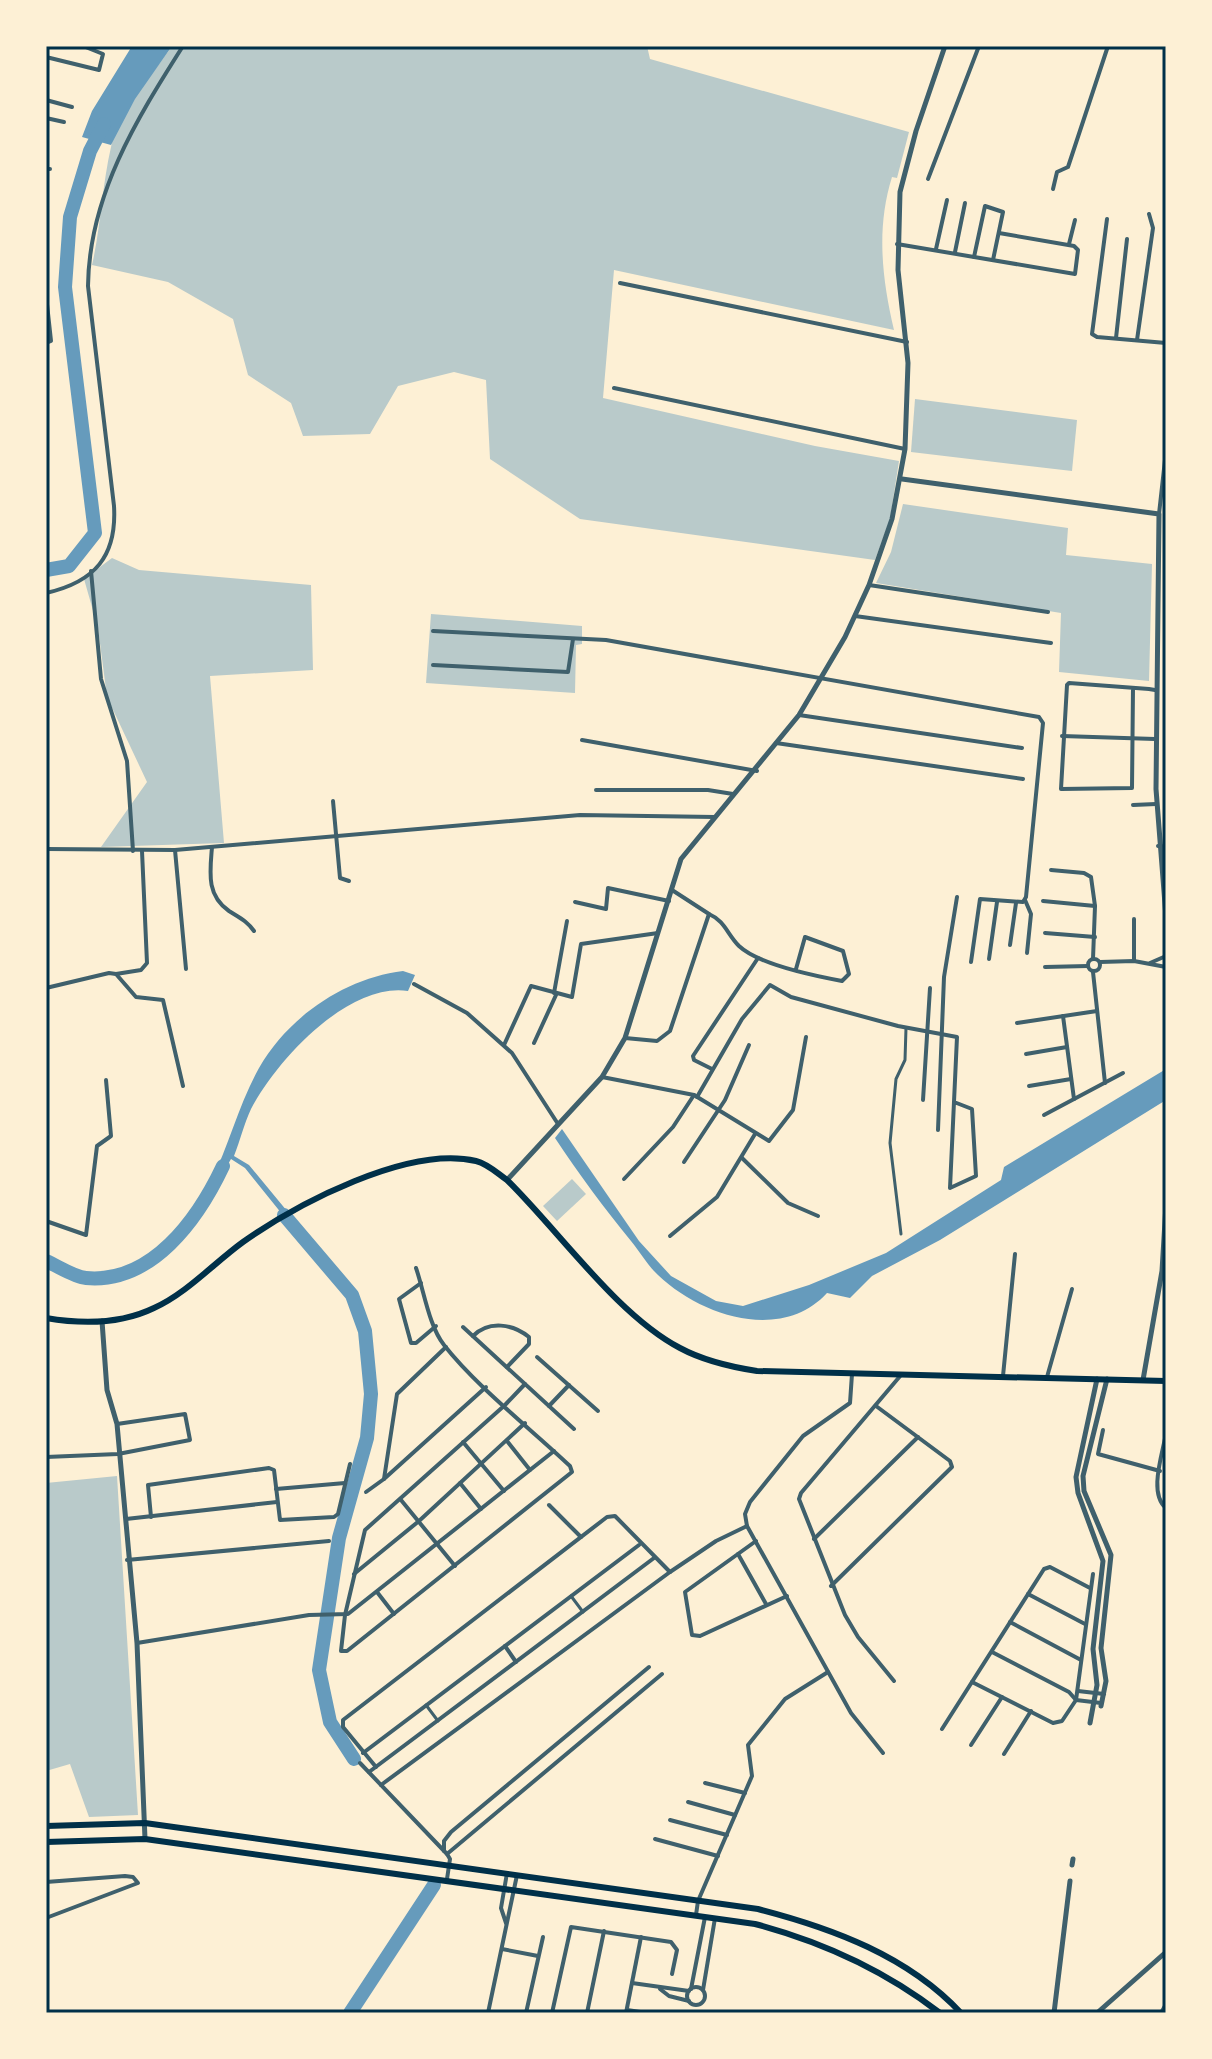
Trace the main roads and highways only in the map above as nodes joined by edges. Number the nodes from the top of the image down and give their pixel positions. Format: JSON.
{"nodes":[{"id":1,"x":46,"y":1318,"type":"edge"},
{"id":2,"x":1166,"y":1381,"type":"edge"},
{"id":3,"x":46,"y":1826,"type":"edge"},
{"id":4,"x":46,"y":1842,"type":"edge"},
{"id":5,"x":940,"y":2013,"type":"edge"},
{"id":6,"x":961,"y":2013,"type":"edge"}],
"edges":[{"from":1,"to":2,"type":"main road"},
{"from":3,"to":6,"type":"main road"},
{"from":4,"to":5,"type":"main road"}]}
